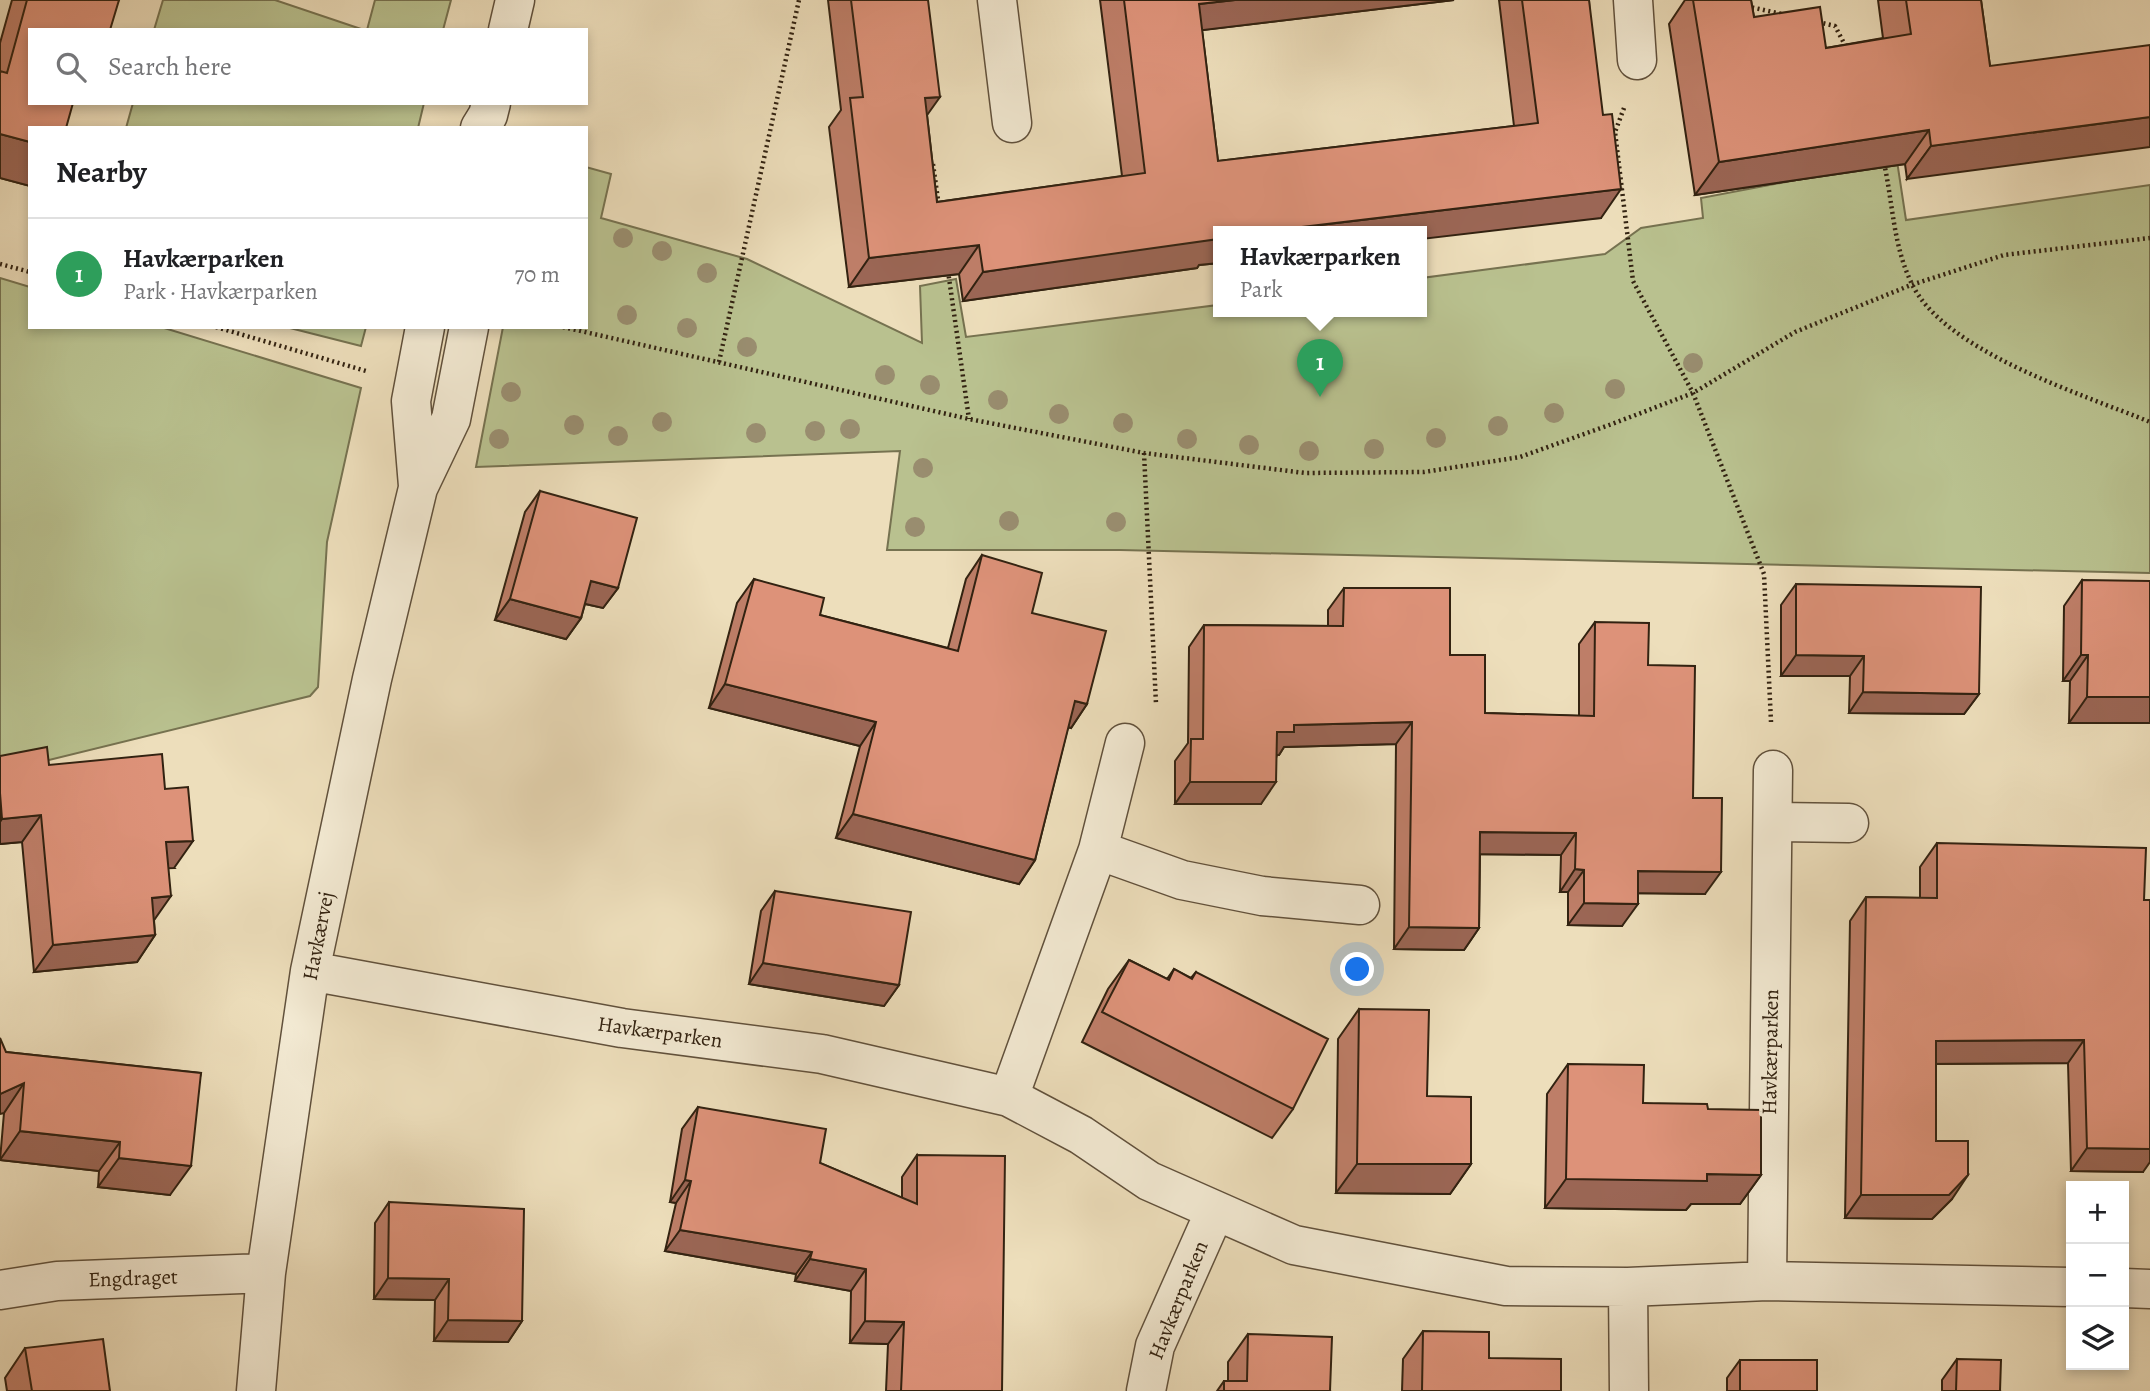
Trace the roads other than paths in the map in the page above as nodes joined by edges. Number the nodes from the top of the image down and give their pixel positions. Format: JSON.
{"nodes":[{"id":1,"x":515,"y":0,"type":"edge"},
{"id":2,"x":997,"y":0,"type":"edge"},
{"id":3,"x":1633,"y":0,"type":"edge"},
{"id":4,"x":508,"y":28,"type":"edge"},
{"id":5,"x":1637,"y":60,"type":"road end"},
{"id":6,"x":1012,"y":124,"type":"dead end"},
{"id":7,"x":425,"y":329,"type":"edge"},
{"id":8,"x":468,"y":329,"type":"edge"},
{"id":9,"x":418,"y":488,"type":"junction"},
{"id":10,"x":1125,"y":743,"type":"road end"},
{"id":11,"x":1773,"y":770,"type":"road end"},
{"id":12,"x":1773,"y":822,"type":"junction"},
{"id":13,"x":1849,"y":823,"type":"dead end"},
{"id":14,"x":1098,"y":849,"type":"junction"},
{"id":15,"x":1360,"y":905,"type":"dead end"},
{"id":16,"x":310,"y":971,"type":"junction"},
{"id":17,"x":1009,"y":1097,"type":"junction"},
{"id":18,"x":1215,"y":1212,"type":"junction"},
{"id":19,"x":266,"y":1273,"type":"junction"},
{"id":20,"x":1766,"y":1281,"type":"junction"},
{"id":21,"x":1628,"y":1287,"type":"junction"},
{"id":22,"x":2066,"y":1287,"type":"edge"},
{"id":23,"x":2129,"y":1289,"type":"edge"},
{"id":24,"x":2150,"y":1289,"type":"edge"},
{"id":25,"x":0,"y":1290,"type":"edge"},
{"id":26,"x":256,"y":1391,"type":"edge"},
{"id":27,"x":1146,"y":1391,"type":"edge"},
{"id":28,"x":1629,"y":1391,"type":"edge"}],
"edges":[{"from":1,"to":4,"type":"street"},
{"from":2,"to":6,"type":"street"},
{"from":3,"to":5,"type":"street"},
{"from":7,"to":9,"type":"street","name":"Havkærvej"},
{"from":8,"to":9,"type":"street","name":"Havkærvej"},
{"from":9,"to":16,"type":"street","name":"Havkærvej"},
{"from":10,"to":14,"type":"street"},
{"from":11,"to":12,"type":"street","name":"Havkærparken"},
{"from":12,"to":13,"type":"street"},
{"from":12,"to":20,"type":"street","name":"Havkærparken"},
{"from":14,"to":15,"type":"street"},
{"from":14,"to":17,"type":"street"},
{"from":16,"to":17,"type":"street","name":"Havkærparken"},
{"from":16,"to":19,"type":"street","name":"Havkærvej"},
{"from":17,"to":18,"type":"street","name":"Havkærparken"},
{"from":18,"to":21,"type":"street","name":"Havkærparken"},
{"from":18,"to":27,"type":"street","name":"Havkærparken"},
{"from":19,"to":25,"type":"street","name":"Engdraget"},
{"from":19,"to":26,"type":"street","name":"Havkærvej"},
{"from":20,"to":21,"type":"street","name":"Havkærparken"},
{"from":20,"to":22,"type":"street","name":"Havkærparken"},
{"from":21,"to":28,"type":"street"},
{"from":23,"to":24,"type":"street"}]}
